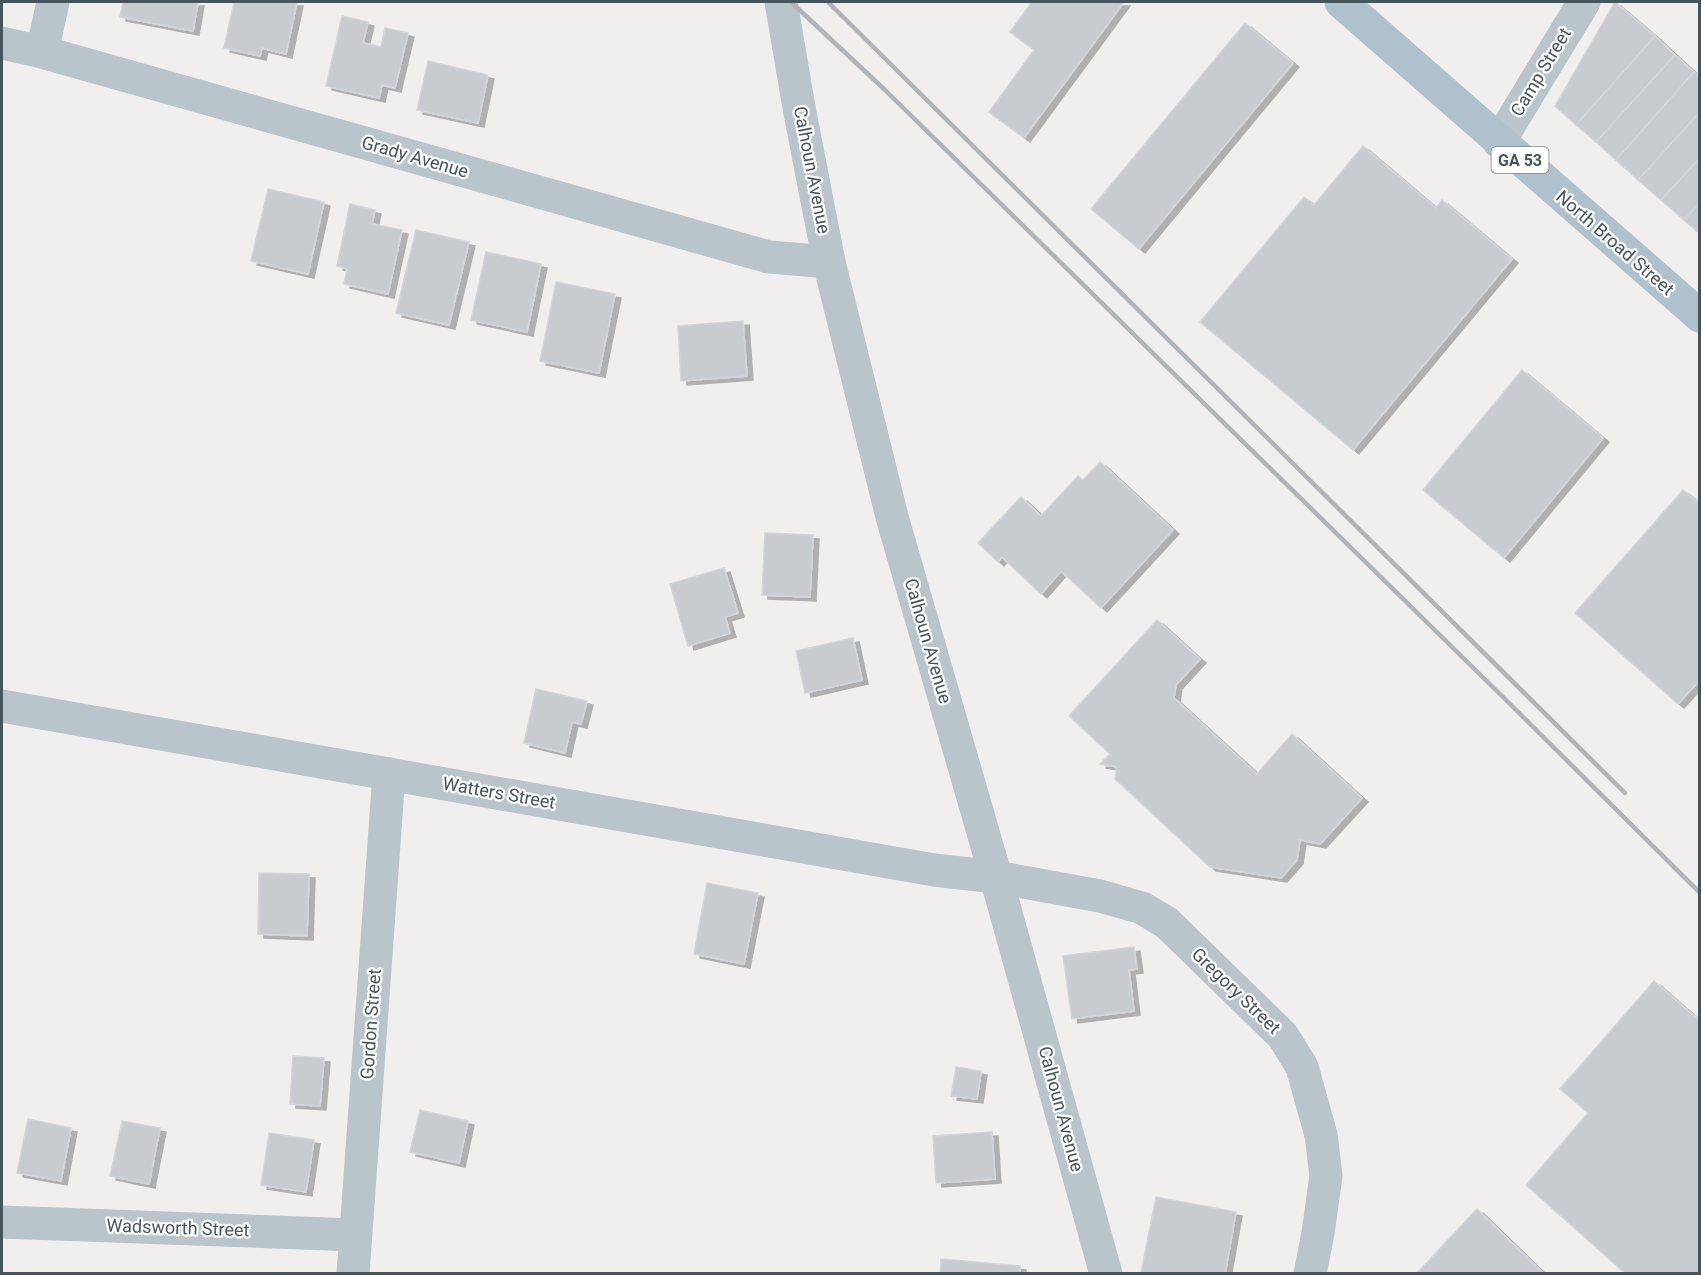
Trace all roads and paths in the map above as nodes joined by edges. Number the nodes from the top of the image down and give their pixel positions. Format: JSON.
{"nodes":[{"id":1,"x":53,"y":2,"type":"edge"},
{"id":2,"x":781,"y":2,"type":"edge"},
{"id":3,"x":1341,"y":2,"type":"edge"},
{"id":4,"x":1584,"y":2,"type":"edge"},
{"id":5,"x":2,"y":43,"type":"edge"},
{"id":6,"x":42,"y":51,"type":"junction"},
{"id":7,"x":1499,"y":142,"type":"junction"},
{"id":8,"x":830,"y":262,"type":"junction"},
{"id":9,"x":1700,"y":316,"type":"edge"},
{"id":10,"x":2,"y":706,"type":"edge"},
{"id":11,"x":389,"y":774,"type":"junction"},
{"id":12,"x":996,"y":877,"type":"junction"},
{"id":13,"x":2,"y":1222,"type":"edge"},
{"id":14,"x":355,"y":1235,"type":"junction"},
{"id":15,"x":353,"y":1274,"type":"edge"},
{"id":16,"x":1106,"y":1274,"type":"edge"},
{"id":17,"x":1310,"y":1274,"type":"edge"}],
"edges":[{"from":1,"to":6,"type":"street"},
{"from":2,"to":8,"type":"street","name":"Calhoun Avenue"},
{"from":3,"to":7,"type":"main road","name":"North Broad Street","number":"GA 53"},
{"from":4,"to":7,"type":"street","name":"Camp Street"},
{"from":5,"to":6,"type":"street","name":"Grady Avenue"},
{"from":6,"to":8,"type":"street","name":"Grady Avenue"},
{"from":7,"to":9,"type":"main road","name":"North Broad Street","number":"GA 53"},
{"from":8,"to":12,"type":"street","name":"Calhoun Avenue"},
{"from":10,"to":11,"type":"street","name":"Watters Street"},
{"from":11,"to":12,"type":"street","name":"Watters Street"},
{"from":11,"to":14,"type":"street","name":"Gordon Street"},
{"from":12,"to":16,"type":"street","name":"Calhoun Avenue"},
{"from":12,"to":17,"type":"street","name":"Gregory Street"},
{"from":13,"to":14,"type":"street","name":"Wadsworth Street"},
{"from":14,"to":15,"type":"street","name":"Gordon Street"}]}
